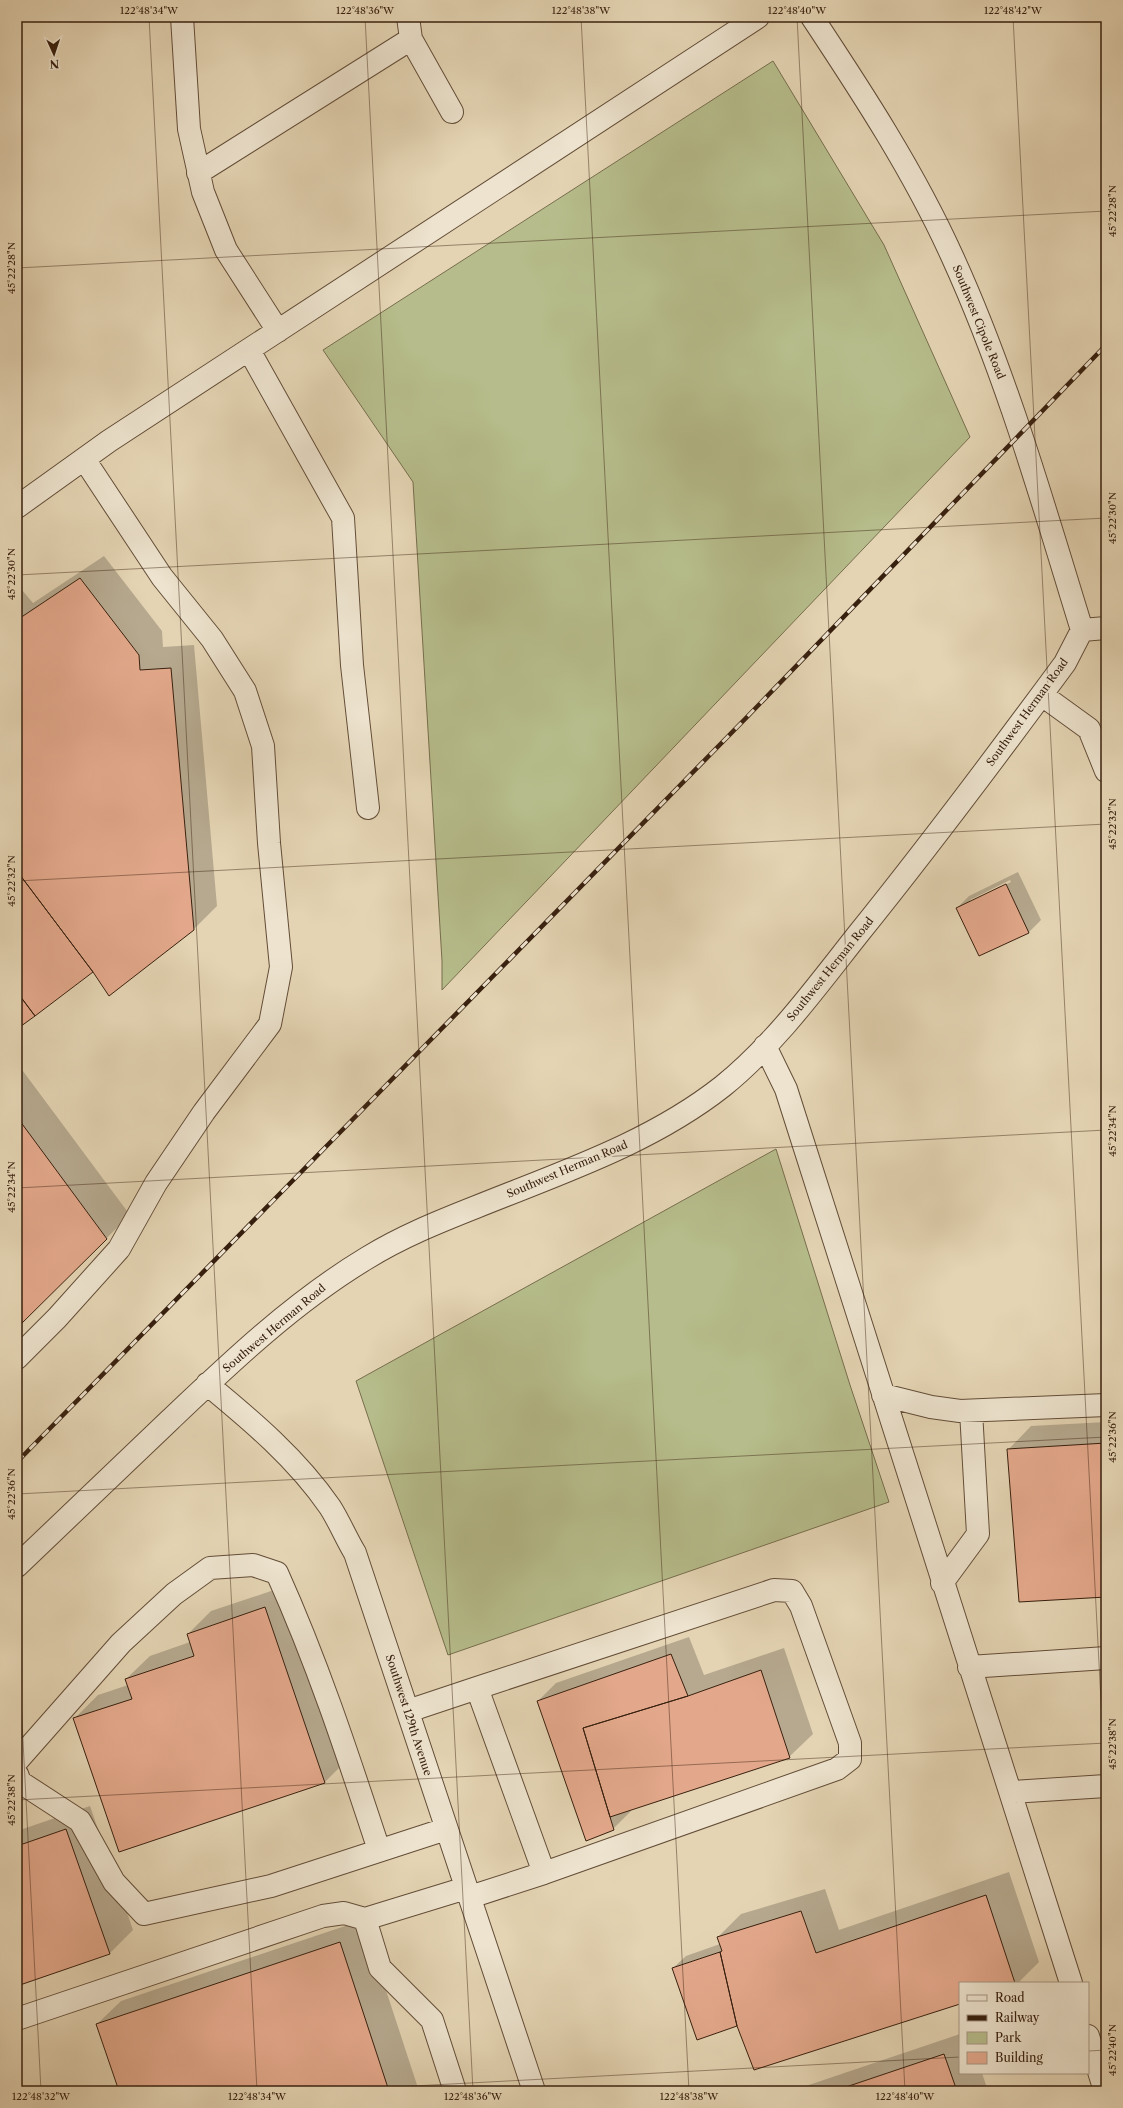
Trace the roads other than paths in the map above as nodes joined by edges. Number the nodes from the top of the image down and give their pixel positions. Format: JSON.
{"nodes":[{"id":1,"x":182,"y":17,"type":"edge"},
{"id":2,"x":408,"y":17,"type":"edge"},
{"id":3,"x":758,"y":17,"type":"edge"},
{"id":4,"x":812,"y":17,"type":"edge"},
{"id":5,"x":411,"y":39,"type":"junction"},
{"id":6,"x":452,"y":112,"type":"dead end"},
{"id":7,"x":198,"y":174,"type":"junction"},
{"id":8,"x":278,"y":331,"type":"junction"},
{"id":9,"x":249,"y":350,"type":"junction"},
{"id":10,"x":84,"y":459,"type":"junction"},
{"id":11,"x":17,"y":507,"type":"edge"},
{"id":12,"x":1106,"y":628,"type":"edge"},
{"id":13,"x":1082,"y":630,"type":"junction"},
{"id":14,"x":1042,"y":695,"type":"junction"},
{"id":15,"x":1097,"y":725,"type":"edge"},
{"id":16,"x":1106,"y":771,"type":"edge"},
{"id":17,"x":368,"y":808,"type":"dead end"},
{"id":18,"x":765,"y":1046,"type":"junction"},
{"id":19,"x":17,"y":1358,"type":"edge"},
{"id":20,"x":207,"y":1384,"type":"junction"},
{"id":21,"x":883,"y":1395,"type":"junction"},
{"id":22,"x":1106,"y":1404,"type":"edge"},
{"id":23,"x":971,"y":1410,"type":"junction"},
{"id":24,"x":17,"y":1566,"type":"edge"},
{"id":25,"x":942,"y":1583,"type":"junction"},
{"id":26,"x":1106,"y":1658,"type":"edge"},
{"id":27,"x":969,"y":1666,"type":"junction"},
{"id":28,"x":477,"y":1688,"type":"junction"},
{"id":29,"x":408,"y":1711,"type":"junction"},
{"id":30,"x":17,"y":1761,"type":"edge"},
{"id":31,"x":17,"y":1774,"type":"edge"},
{"id":32,"x":1106,"y":1786,"type":"edge"},
{"id":33,"x":1011,"y":1792,"type":"junction"},
{"id":34,"x":446,"y":1828,"type":"junction"},
{"id":35,"x":379,"y":1850,"type":"junction"},
{"id":36,"x":544,"y":1873,"type":"junction"},
{"id":37,"x":468,"y":1893,"type":"junction"},
{"id":38,"x":365,"y":1919,"type":"junction"},
{"id":39,"x":1071,"y":1982,"type":"edge"},
{"id":40,"x":17,"y":2018,"type":"edge"},
{"id":41,"x":1089,"y":2039,"type":"edge"},
{"id":42,"x":455,"y":2091,"type":"edge"},
{"id":43,"x":534,"y":2091,"type":"edge"},
{"id":44,"x":1105,"y":2091,"type":"edge"}],
"edges":[{"from":1,"to":7,"type":"street"},
{"from":2,"to":5,"type":"street"},
{"from":3,"to":8,"type":"street"},
{"from":4,"to":13,"type":"street","name":"Southwest Cipole Road"},
{"from":5,"to":6,"type":"street"},
{"from":5,"to":7,"type":"street"},
{"from":7,"to":8,"type":"street"},
{"from":8,"to":9,"type":"street"},
{"from":9,"to":10,"type":"street"},
{"from":9,"to":17,"type":"street"},
{"from":10,"to":11,"type":"street"},
{"from":10,"to":19,"type":"street"},
{"from":12,"to":13,"type":"street"},
{"from":13,"to":14,"type":"street","name":"Southwest Herman Road"},
{"from":14,"to":15,"type":"street"},
{"from":14,"to":18,"type":"street","name":"Southwest Herman Road"},
{"from":15,"to":16,"type":"street"},
{"from":18,"to":20,"type":"street","name":"Southwest Herman Road"},
{"from":18,"to":21,"type":"street"},
{"from":20,"to":24,"type":"street","name":"Southwest Herman Road"},
{"from":20,"to":29,"type":"street","name":"Southwest 129th Avenue"},
{"from":21,"to":23,"type":"street"},
{"from":21,"to":25,"type":"street"},
{"from":22,"to":23,"type":"street"},
{"from":23,"to":25,"type":"street"},
{"from":25,"to":27,"type":"street"},
{"from":26,"to":27,"type":"street"},
{"from":27,"to":33,"type":"street"},
{"from":28,"to":29,"type":"street"},
{"from":28,"to":36,"type":"street"},
{"from":28,"to":36,"type":"street"},
{"from":29,"to":34,"type":"street","name":"Southwest 129th Avenue"},
{"from":30,"to":35,"type":"street"},
{"from":31,"to":35,"type":"street"},
{"from":32,"to":33,"type":"street"},
{"from":33,"to":39,"type":"street"},
{"from":34,"to":35,"type":"street"},
{"from":34,"to":37,"type":"street","name":"Southwest 129th Avenue"},
{"from":36,"to":37,"type":"street"},
{"from":37,"to":38,"type":"street"},
{"from":37,"to":43,"type":"street","name":"Southwest 129th Avenue"},
{"from":38,"to":40,"type":"street"},
{"from":38,"to":42,"type":"street"},
{"from":41,"to":44,"type":"street"}]}
